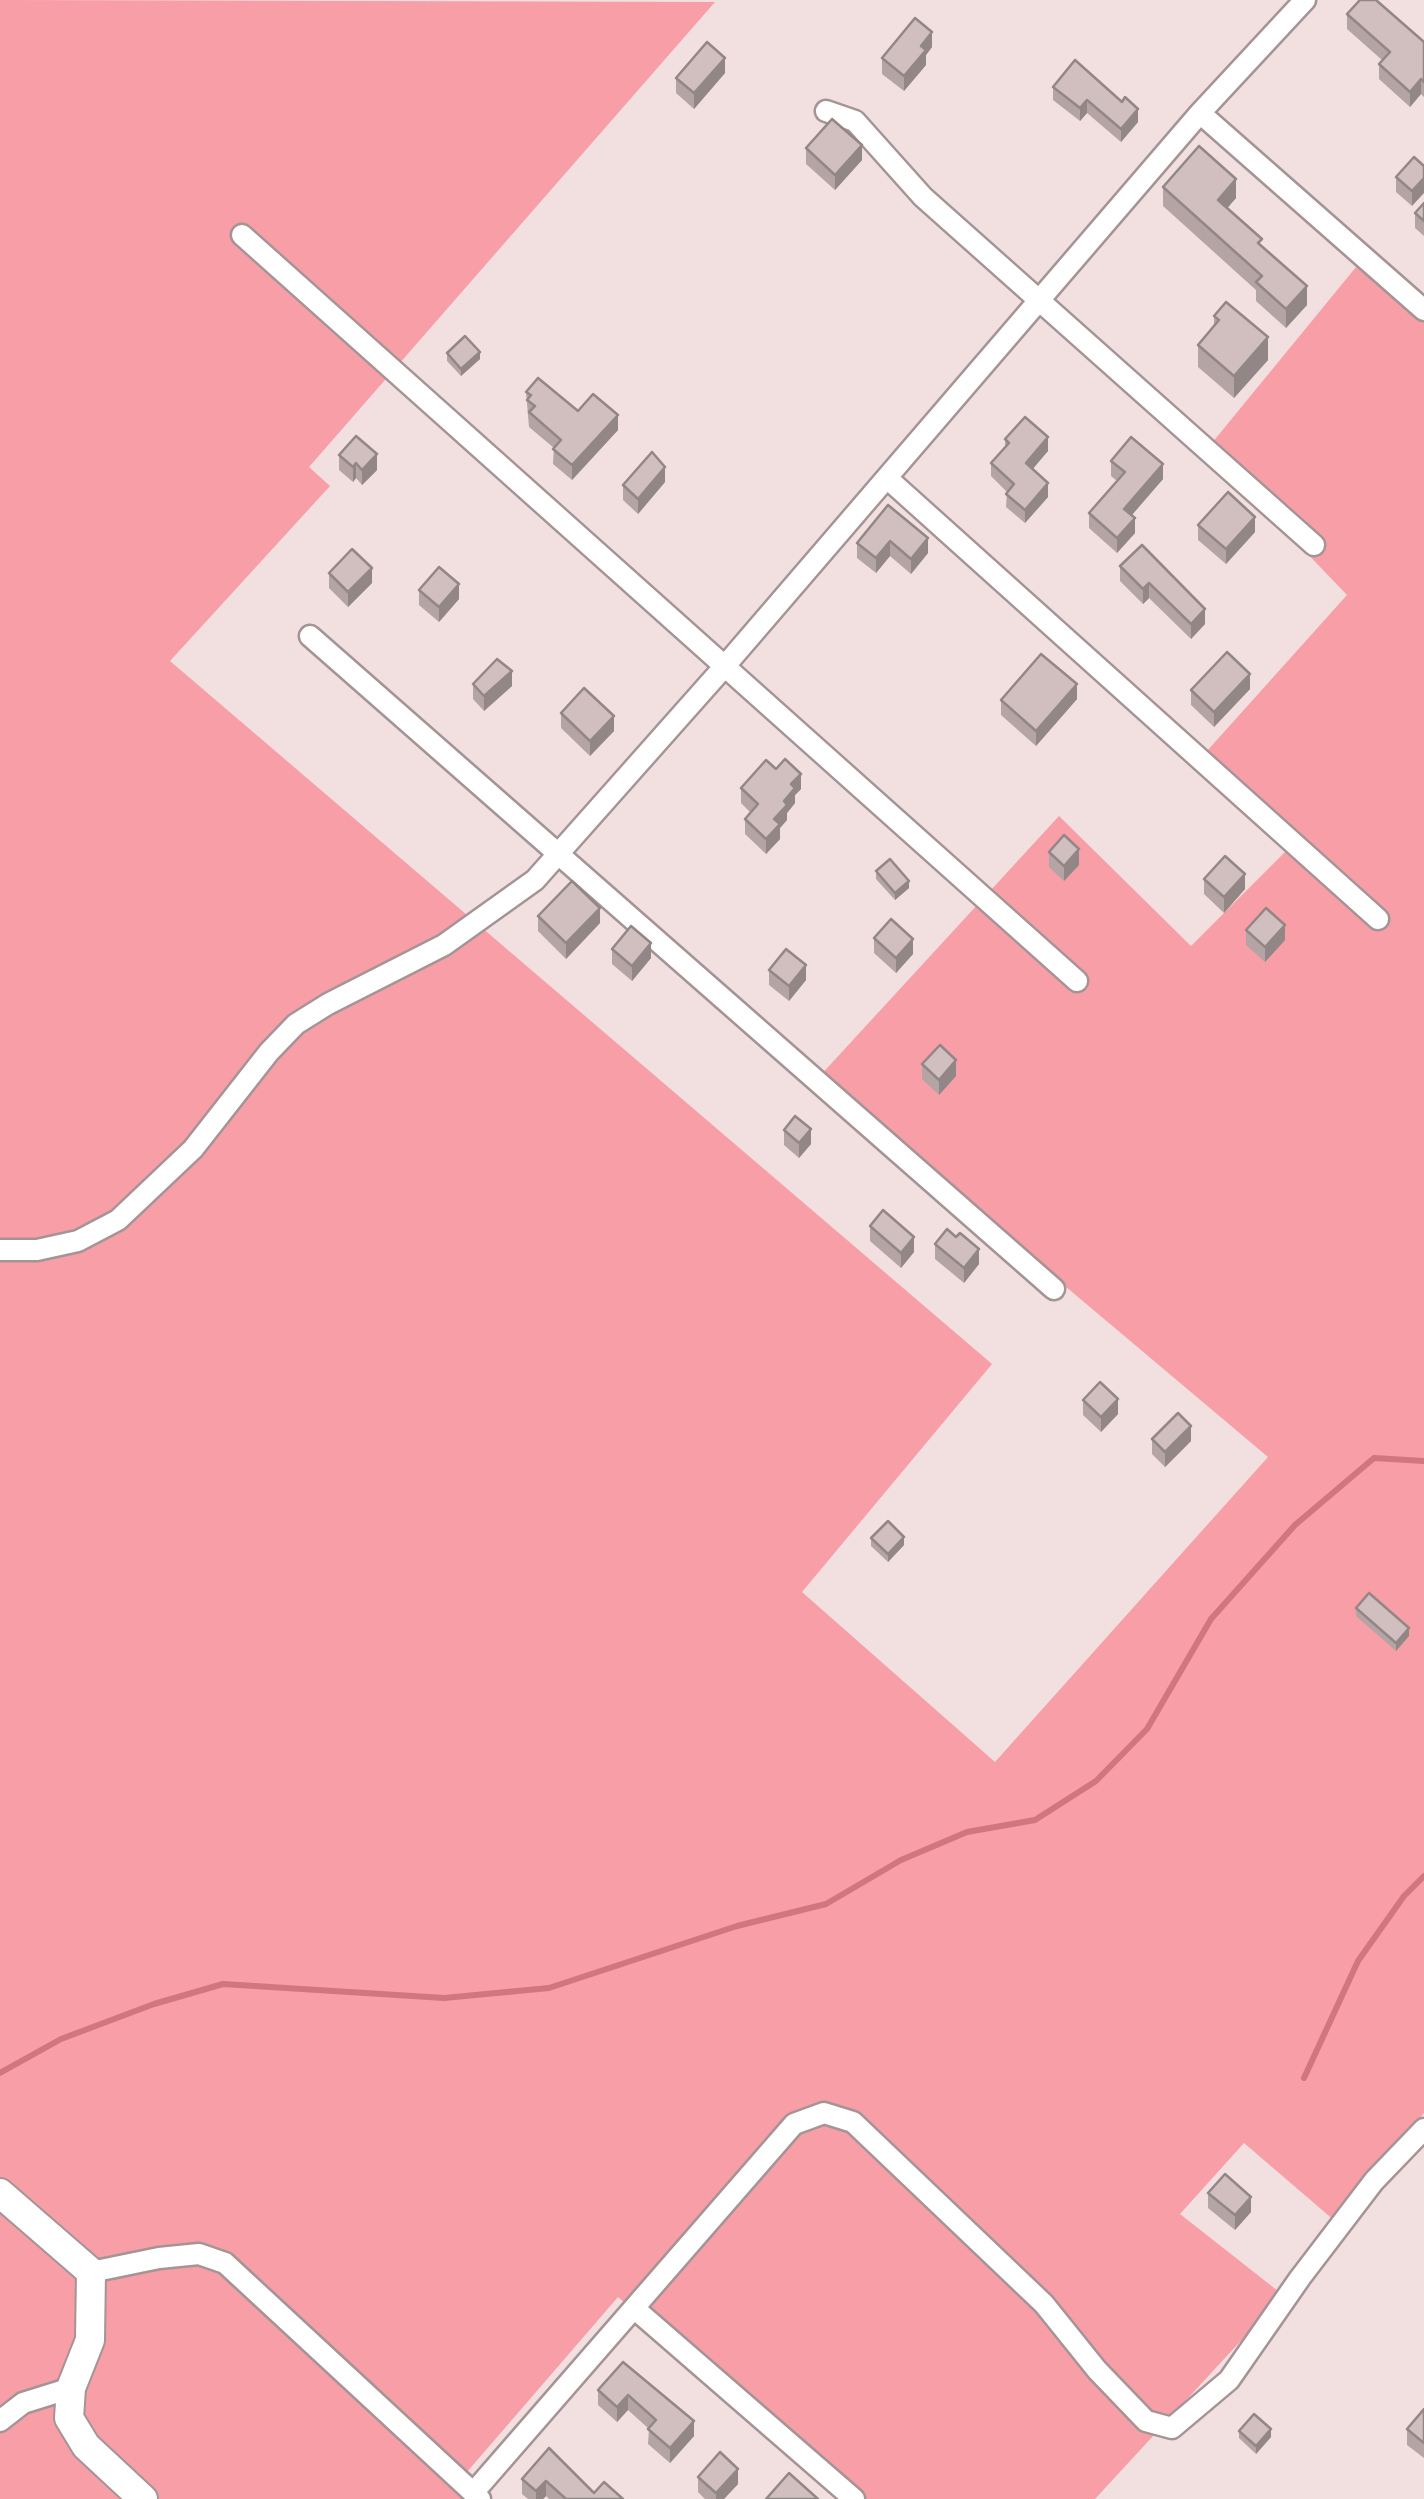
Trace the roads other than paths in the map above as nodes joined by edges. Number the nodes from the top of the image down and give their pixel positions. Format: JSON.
{"nodes":[{"id":1,"x":1305,"y":0,"type":"edge"},
{"id":2,"x":826,"y":111,"type":"dead end"},
{"id":3,"x":1200,"y":112,"type":"junction"},
{"id":4,"x":242,"y":235,"type":"dead end"},
{"id":5,"x":1041,"y":301,"type":"junction"},
{"id":6,"x":1424,"y":310,"type":"edge"},
{"id":7,"x":887,"y":478,"type":"junction"},
{"id":8,"x":1314,"y":545,"type":"dead end"},
{"id":9,"x":310,"y":636,"type":"dead end"},
{"id":10,"x":724,"y":667,"type":"junction"},
{"id":11,"x":560,"y":856,"type":"junction"},
{"id":12,"x":1378,"y":919,"type":"dead end"},
{"id":13,"x":1077,"y":982,"type":"dead end"},
{"id":14,"x":0,"y":1250,"type":"edge"},
{"id":15,"x":1054,"y":1289,"type":"dead end"},
{"id":16,"x":1424,"y":2130,"type":"edge"},
{"id":17,"x":0,"y":2193,"type":"edge"},
{"id":18,"x":90,"y":2272,"type":"junction"},
{"id":19,"x":635,"y":2309,"type":"junction"},
{"id":20,"x":71,"y":2388,"type":"junction"},
{"id":21,"x":0,"y":2422,"type":"edge"},
{"id":22,"x":477,"y":2496,"type":"edge"},
{"id":23,"x":143,"y":2499,"type":"edge"},
{"id":24,"x":854,"y":2499,"type":"edge"}],
"edges":[{"from":1,"to":3,"type":"street"},
{"from":2,"to":5,"type":"street"},
{"from":3,"to":5,"type":"street"},
{"from":3,"to":6,"type":"street"},
{"from":4,"to":10,"type":"street"},
{"from":5,"to":7,"type":"street"},
{"from":5,"to":8,"type":"street"},
{"from":7,"to":10,"type":"street"},
{"from":7,"to":12,"type":"street"},
{"from":9,"to":11,"type":"street"},
{"from":10,"to":11,"type":"street"},
{"from":10,"to":13,"type":"street"},
{"from":11,"to":14,"type":"street"},
{"from":11,"to":15,"type":"street"},
{"from":16,"to":19,"type":"street"},
{"from":17,"to":18,"type":"street"},
{"from":18,"to":20,"type":"street"},
{"from":18,"to":22,"type":"street"},
{"from":19,"to":22,"type":"street"},
{"from":19,"to":24,"type":"street"},
{"from":20,"to":21,"type":"street"},
{"from":20,"to":23,"type":"street"}]}
